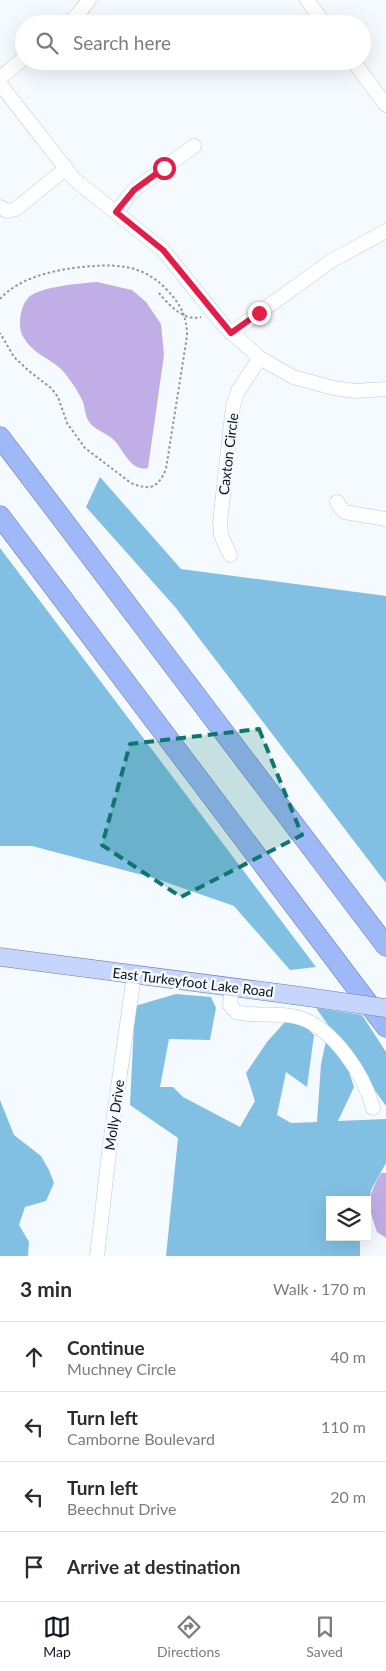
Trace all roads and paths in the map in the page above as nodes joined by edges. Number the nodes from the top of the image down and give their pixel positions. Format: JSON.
{"nodes":[{"id":1,"x":89,"y":0,"type":"edge"},
{"id":2,"x":307,"y":0,"type":"edge"},
{"id":3,"x":77,"y":15,"type":"edge"},
{"id":4,"x":318,"y":15,"type":"edge"},
{"id":5,"x":15,"y":66,"type":"edge"},
{"id":6,"x":360,"y":70,"type":"edge"},
{"id":7,"x":0,"y":78,"type":"edge"},
{"id":8,"x":0,"y":84,"type":"edge"},
{"id":9,"x":386,"y":105,"type":"edge"},
{"id":10,"x":194,"y":146,"type":"dead end"},
{"id":11,"x":65,"y":169,"type":"junction"},
{"id":12,"x":0,"y":208,"type":"edge"},
{"id":13,"x":116,"y":212,"type":"junction"},
{"id":14,"x":386,"y":231,"type":"edge"},
{"id":15,"x":158,"y":293,"type":"dead end"},
{"id":16,"x":0,"y":300,"type":"edge"},
{"id":17,"x":210,"y":309,"type":"junction"},
{"id":18,"x":184,"y":314,"type":"junction"},
{"id":19,"x":0,"y":333,"type":"edge"},
{"id":20,"x":231,"y":333,"type":"junction"},
{"id":21,"x":260,"y":358,"type":"junction"},
{"id":22,"x":386,"y":389,"type":"edge"},
{"id":23,"x":0,"y":437,"type":"edge"},
{"id":24,"x":337,"y":502,"type":"dead end"},
{"id":25,"x":0,"y":516,"type":"edge"},
{"id":26,"x":386,"y":519,"type":"edge"},
{"id":27,"x":230,"y":555,"type":"dead end"},
{"id":28,"x":386,"y":946,"type":"edge"},
{"id":29,"x":0,"y":957,"type":"edge"},
{"id":30,"x":134,"y":975,"type":"junction"},
{"id":31,"x":232,"y":987,"type":"junction"},
{"id":32,"x":386,"y":1008,"type":"edge"},
{"id":33,"x":386,"y":1026,"type":"edge"},
{"id":34,"x":373,"y":1108,"type":"dead end"},
{"id":35,"x":97,"y":1256,"type":"edge"}],
"edges":[{"from":1,"to":3,"type":"street"},
{"from":2,"to":4,"type":"street"},
{"from":5,"to":7,"type":"street"},
{"from":6,"to":9,"type":"street"},
{"from":8,"to":11,"type":"street"},
{"from":10,"to":13,"type":"street"},
{"from":11,"to":12,"type":"street"},
{"from":11,"to":13,"type":"street"},
{"from":13,"to":17,"type":"street"},
{"from":14,"to":20,"type":"street"},
{"from":15,"to":18,"type":"path"},
{"from":16,"to":18,"type":"path"},
{"from":17,"to":18,"type":"path"},
{"from":17,"to":20,"type":"street"},
{"from":18,"to":19,"type":"path"},
{"from":20,"to":21,"type":"street"},
{"from":21,"to":22,"type":"street"},
{"from":21,"to":27,"type":"street","name":"Caxton Circle"},
{"from":23,"to":28,"type":"highway"},
{"from":24,"to":26,"type":"street"},
{"from":25,"to":33,"type":"highway"},
{"from":29,"to":30,"type":"main road","name":"East Turkeyfoot Lake Road"},
{"from":30,"to":31,"type":"main road","name":"East Turkeyfoot Lake Road"},
{"from":30,"to":35,"type":"street","name":"Molly Drive"},
{"from":31,"to":32,"type":"main road","name":"East Turkeyfoot Lake Road","bridge":true},
{"from":31,"to":34,"type":"street"}]}
